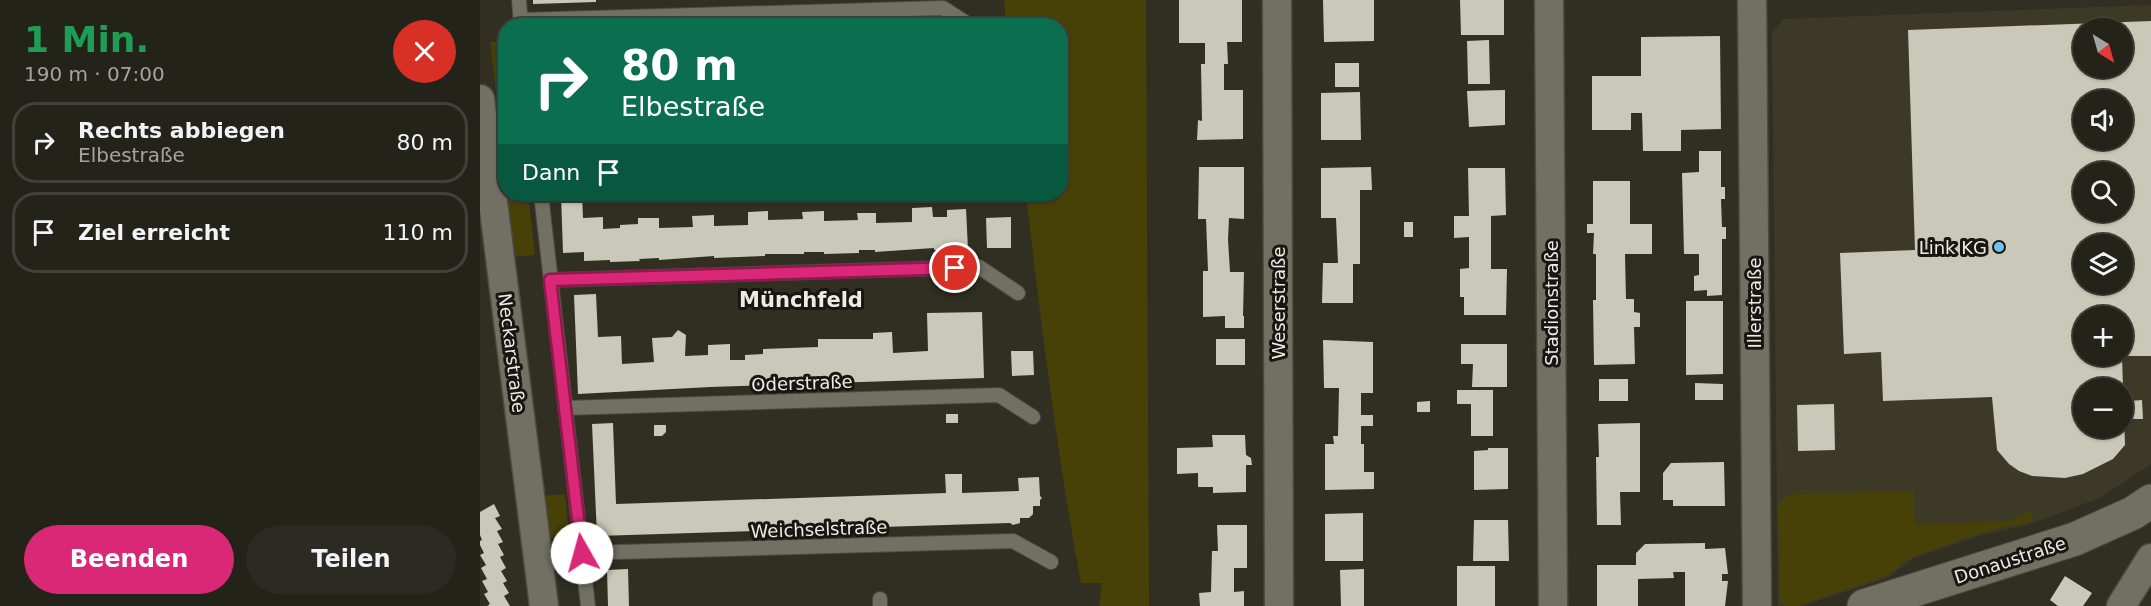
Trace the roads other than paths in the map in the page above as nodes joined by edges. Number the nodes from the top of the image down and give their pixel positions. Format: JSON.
{"nodes":[{"id":1,"x":519,"y":0,"type":"edge"},
{"id":2,"x":1277,"y":0,"type":"edge"},
{"id":3,"x":1550,"y":0,"type":"edge"},
{"id":4,"x":1752,"y":0,"type":"edge"},
{"id":5,"x":521,"y":18,"type":"edge"},
{"id":6,"x":672,"y":18,"type":"edge"},
{"id":7,"x":958,"y":18,"type":"edge"},
{"id":8,"x":480,"y":99,"type":"edge"},
{"id":9,"x":496,"y":154,"type":"edge"},
{"id":10,"x":498,"y":173,"type":"edge"},
{"id":11,"x":501,"y":201,"type":"edge"},
{"id":12,"x":542,"y":201,"type":"edge"},
{"id":13,"x":550,"y":280,"type":"junction"},
{"id":14,"x":1018,"y":293,"type":"dead end"},
{"id":15,"x":565,"y":408,"type":"junction"},
{"id":16,"x":1033,"y":417,"type":"dead end"},
{"id":17,"x":2151,"y":501,"type":"edge"},
{"id":18,"x":582,"y":553,"type":"junction"},
{"id":19,"x":538,"y":558,"type":"junction"},
{"id":20,"x":2151,"y":558,"type":"edge"},
{"id":21,"x":1051,"y":562,"type":"dead end"},
{"id":22,"x":544,"y":606,"type":"edge"},
{"id":23,"x":588,"y":606,"type":"edge"},
{"id":24,"x":1279,"y":606,"type":"edge"},
{"id":25,"x":1552,"y":606,"type":"edge"},
{"id":26,"x":1757,"y":606,"type":"edge"},
{"id":27,"x":1864,"y":606,"type":"edge"},
{"id":28,"x":2121,"y":606,"type":"edge"}],
"edges":[{"from":1,"to":5,"type":"lane"},
{"from":2,"to":24,"type":"street","name":"Weserstraße"},
{"from":3,"to":25,"type":"street","name":"Stadionstraße"},
{"from":4,"to":26,"type":"street","name":"Illerstraße"},
{"from":6,"to":7,"type":"lane"},
{"from":8,"to":9,"type":"street","name":"Neckarstraße"},
{"from":9,"to":10,"type":"street","name":"Neckarstraße"},
{"from":11,"to":19,"type":"street","name":"Neckarstraße"},
{"from":12,"to":13,"type":"lane"},
{"from":13,"to":14,"type":"lane"},
{"from":13,"to":15,"type":"lane"},
{"from":15,"to":16,"type":"lane","name":"Oderstraße"},
{"from":15,"to":18,"type":"lane"},
{"from":17,"to":27,"type":"street","name":"Donaustraße"},
{"from":18,"to":19,"type":"lane","name":"Weichselstraße"},
{"from":18,"to":21,"type":"lane","name":"Weichselstraße"},
{"from":18,"to":23,"type":"lane"},
{"from":19,"to":22,"type":"street","name":"Neckarstraße"},
{"from":20,"to":28,"type":"street"}]}
